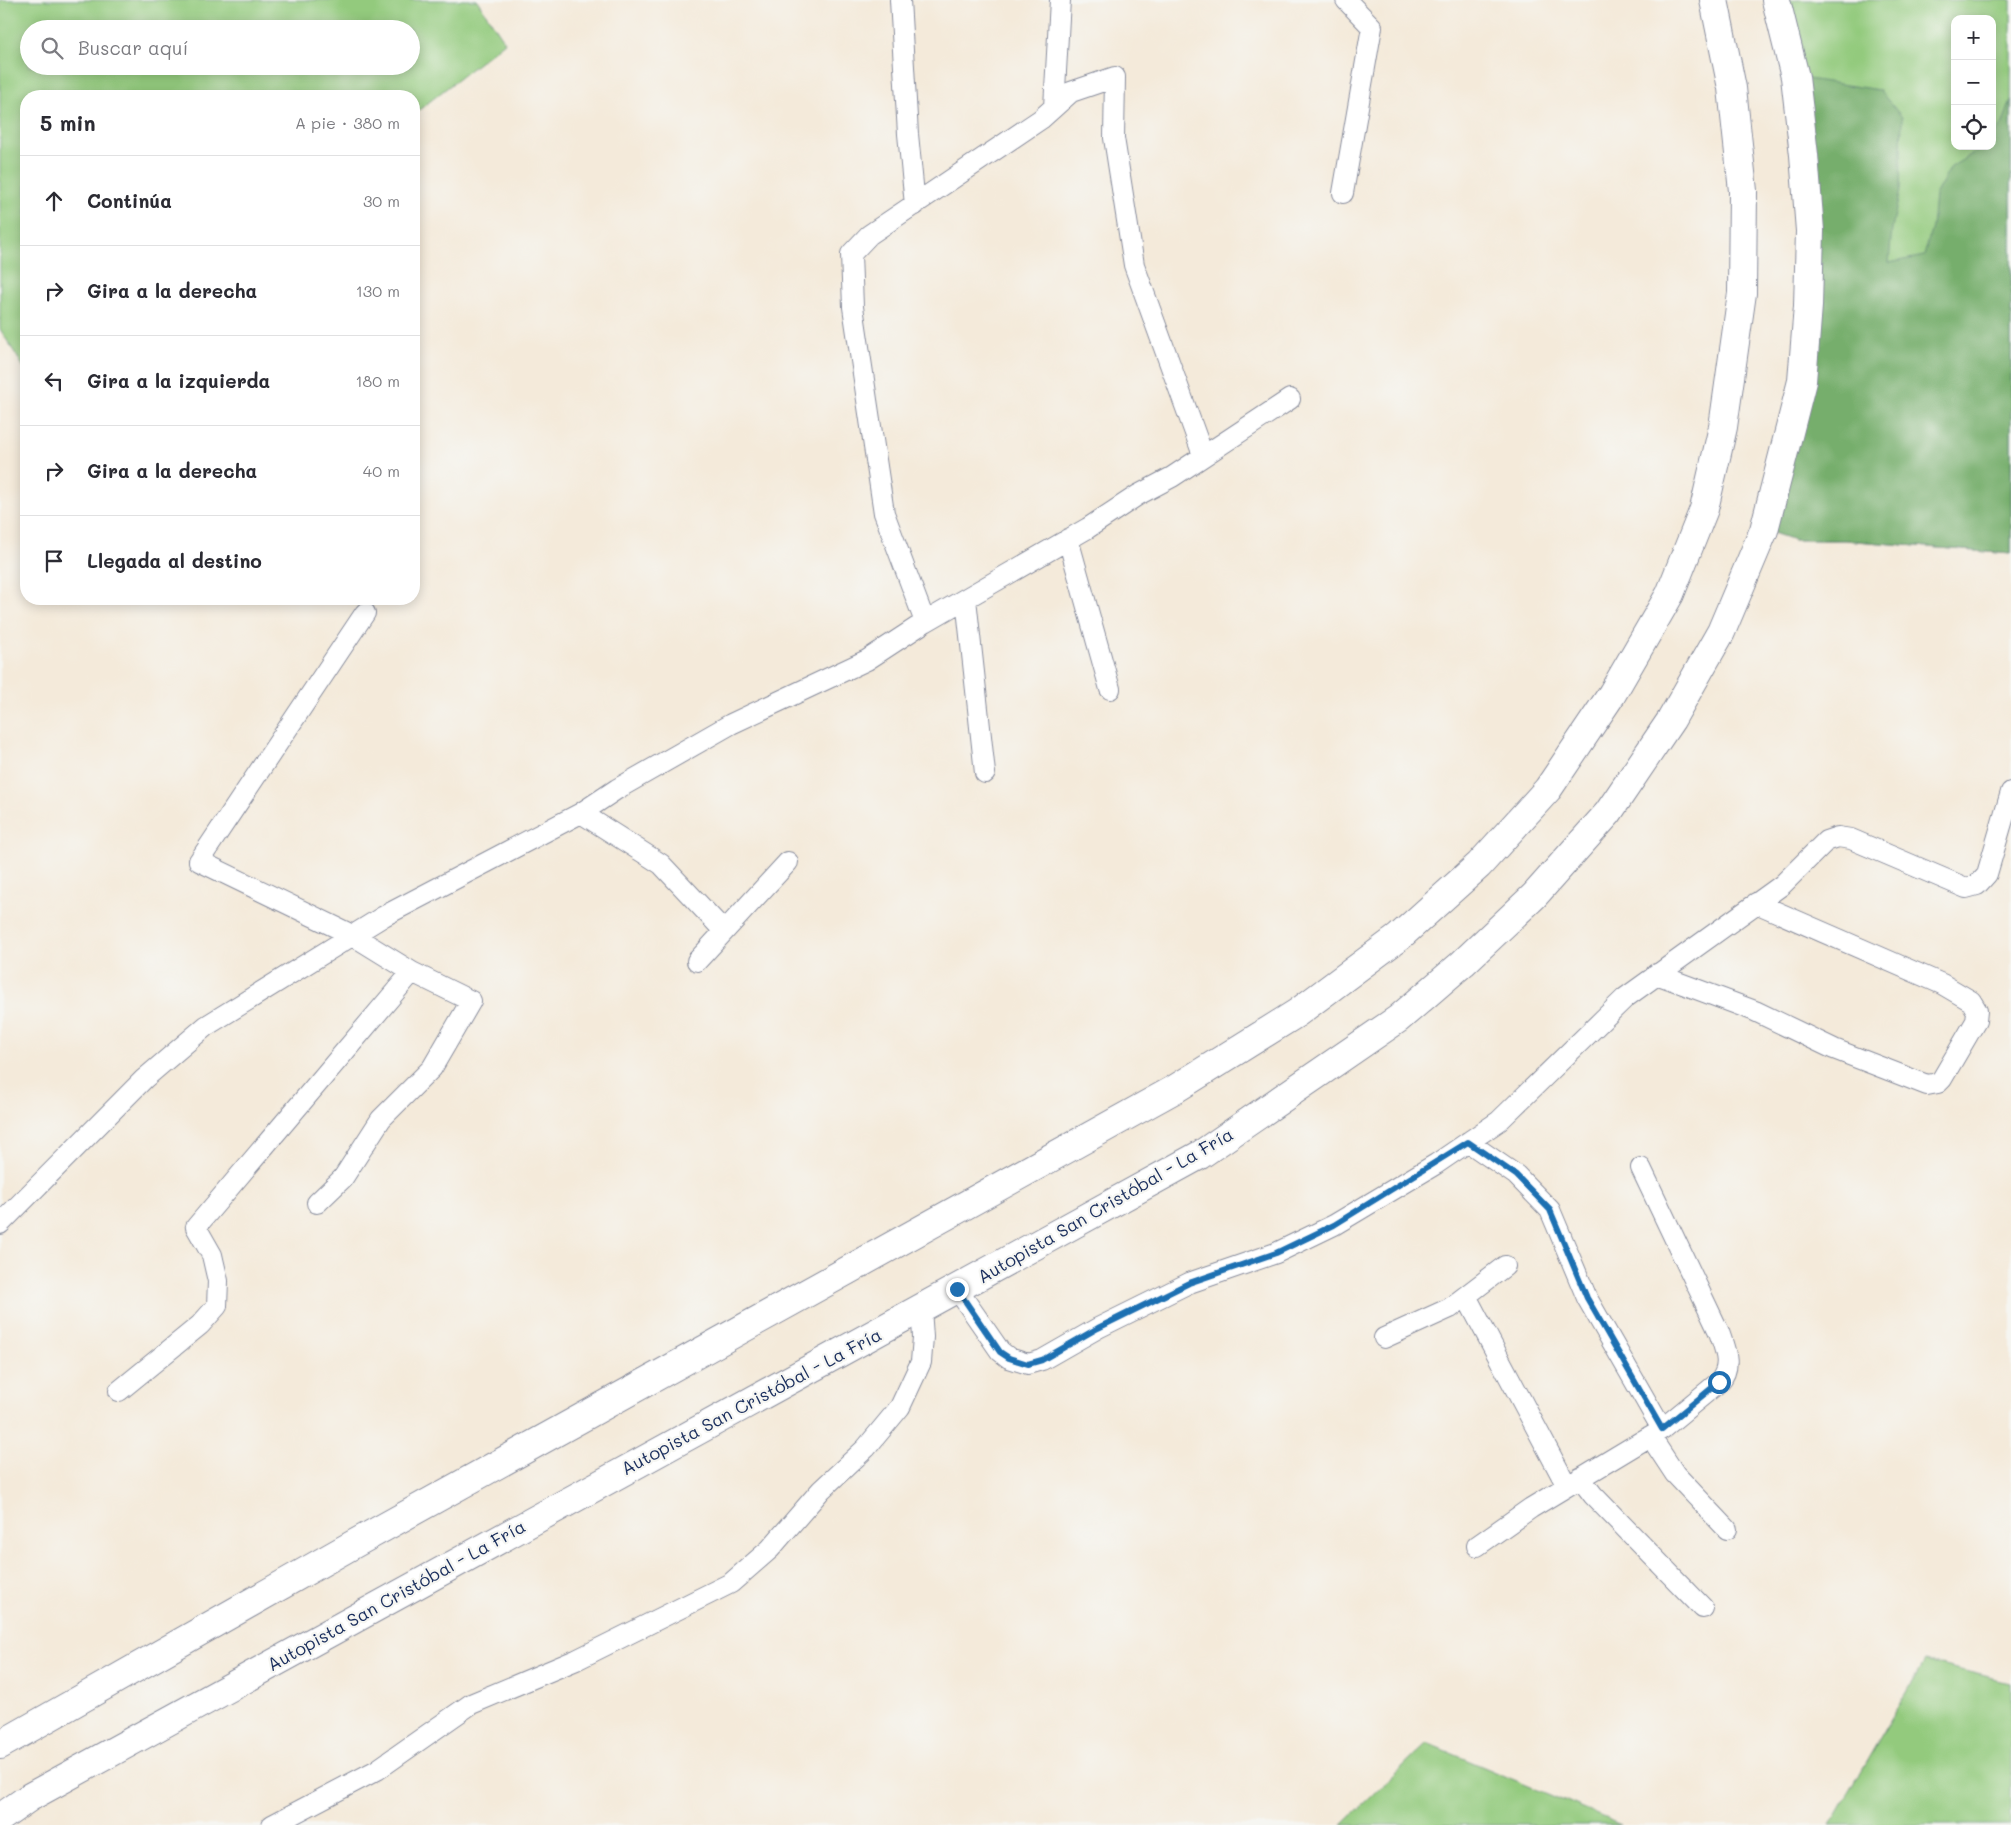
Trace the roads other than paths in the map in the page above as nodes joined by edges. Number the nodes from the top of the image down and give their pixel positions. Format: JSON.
{"nodes":[{"id":1,"x":900,"y":0,"type":"edge"},
{"id":2,"x":1060,"y":0,"type":"edge"},
{"id":3,"x":1346,"y":0,"type":"edge"},
{"id":4,"x":1714,"y":0,"type":"edge"},
{"id":5,"x":1776,"y":0,"type":"edge"},
{"id":6,"x":1054,"y":108,"type":"junction"},
{"id":7,"x":1343,"y":193,"type":"dead end"},
{"id":8,"x":915,"y":205,"type":"junction"},
{"id":9,"x":1290,"y":399,"type":"dead end"},
{"id":10,"x":1202,"y":455,"type":"junction"},
{"id":11,"x":1068,"y":539,"type":"junction"},
{"id":12,"x":966,"y":599,"type":"junction"},
{"id":13,"x":364,"y":613,"type":"dead end"},
{"id":14,"x":925,"y":622,"type":"junction"},
{"id":15,"x":1110,"y":689,"type":"dead end"},
{"id":16,"x":984,"y":772,"type":"dead end"},
{"id":17,"x":2011,"y":792,"type":"edge"},
{"id":18,"x":581,"y":814,"type":"junction"},
{"id":19,"x":788,"y":862,"type":"dead end"},
{"id":20,"x":1756,"y":903,"type":"junction"},
{"id":21,"x":724,"y":931,"type":"junction"},
{"id":22,"x":352,"y":935,"type":"junction"},
{"id":23,"x":697,"y":962,"type":"dead end"},
{"id":24,"x":412,"y":972,"type":"junction"},
{"id":25,"x":1656,"y":974,"type":"junction"},
{"id":26,"x":1468,"y":1142,"type":"junction"},
{"id":27,"x":1641,"y":1168,"type":"dead end"},
{"id":28,"x":317,"y":1203,"type":"dead end"},
{"id":29,"x":0,"y":1224,"type":"edge"},
{"id":30,"x":1505,"y":1266,"type":"dead end"},
{"id":31,"x":957,"y":1289,"type":"junction"},
{"id":32,"x":1466,"y":1296,"type":"junction"},
{"id":33,"x":921,"y":1309,"type":"junction"},
{"id":34,"x":1384,"y":1338,"type":"dead end"},
{"id":35,"x":119,"y":1390,"type":"dead end"},
{"id":36,"x":1656,"y":1432,"type":"junction"},
{"id":37,"x":1574,"y":1482,"type":"junction"},
{"id":38,"x":1727,"y":1528,"type":"dead end"},
{"id":39,"x":1477,"y":1546,"type":"dead end"},
{"id":40,"x":1703,"y":1608,"type":"dead end"},
{"id":41,"x":0,"y":1745,"type":"edge"},
{"id":42,"x":0,"y":1818,"type":"edge"},
{"id":43,"x":272,"y":1825,"type":"edge"}],
"edges":[{"from":1,"to":8,"type":"street"},
{"from":2,"to":6,"type":"street"},
{"from":3,"to":7,"type":"street"},
{"from":4,"to":41,"type":"highway"},
{"from":5,"to":31,"type":"highway","name":"Autopista San Cristóbal - La Fría"},
{"from":6,"to":8,"type":"street"},
{"from":6,"to":10,"type":"street"},
{"from":8,"to":14,"type":"street"},
{"from":9,"to":10,"type":"street"},
{"from":10,"to":11,"type":"street"},
{"from":11,"to":12,"type":"street"},
{"from":11,"to":15,"type":"street"},
{"from":12,"to":14,"type":"street"},
{"from":12,"to":16,"type":"street"},
{"from":13,"to":22,"type":"street"},
{"from":14,"to":18,"type":"street"},
{"from":17,"to":20,"type":"street"},
{"from":18,"to":21,"type":"street"},
{"from":18,"to":22,"type":"street"},
{"from":19,"to":21,"type":"street"},
{"from":20,"to":25,"type":"street"},
{"from":20,"to":25,"type":"street"},
{"from":21,"to":23,"type":"street"},
{"from":22,"to":24,"type":"street"},
{"from":22,"to":29,"type":"street"},
{"from":24,"to":28,"type":"street"},
{"from":24,"to":35,"type":"street"},
{"from":25,"to":26,"type":"street"},
{"from":26,"to":31,"type":"street"},
{"from":26,"to":36,"type":"street"},
{"from":27,"to":36,"type":"street"},
{"from":30,"to":32,"type":"street"},
{"from":31,"to":33,"type":"highway","name":"Autopista San Cristóbal - La Fría"},
{"from":32,"to":34,"type":"street"},
{"from":32,"to":37,"type":"street"},
{"from":33,"to":42,"type":"highway","name":"Autopista San Cristóbal - La Fría"},
{"from":33,"to":43,"type":"street"},
{"from":36,"to":37,"type":"street"},
{"from":36,"to":38,"type":"street"},
{"from":37,"to":39,"type":"street"},
{"from":37,"to":40,"type":"street"}]}
